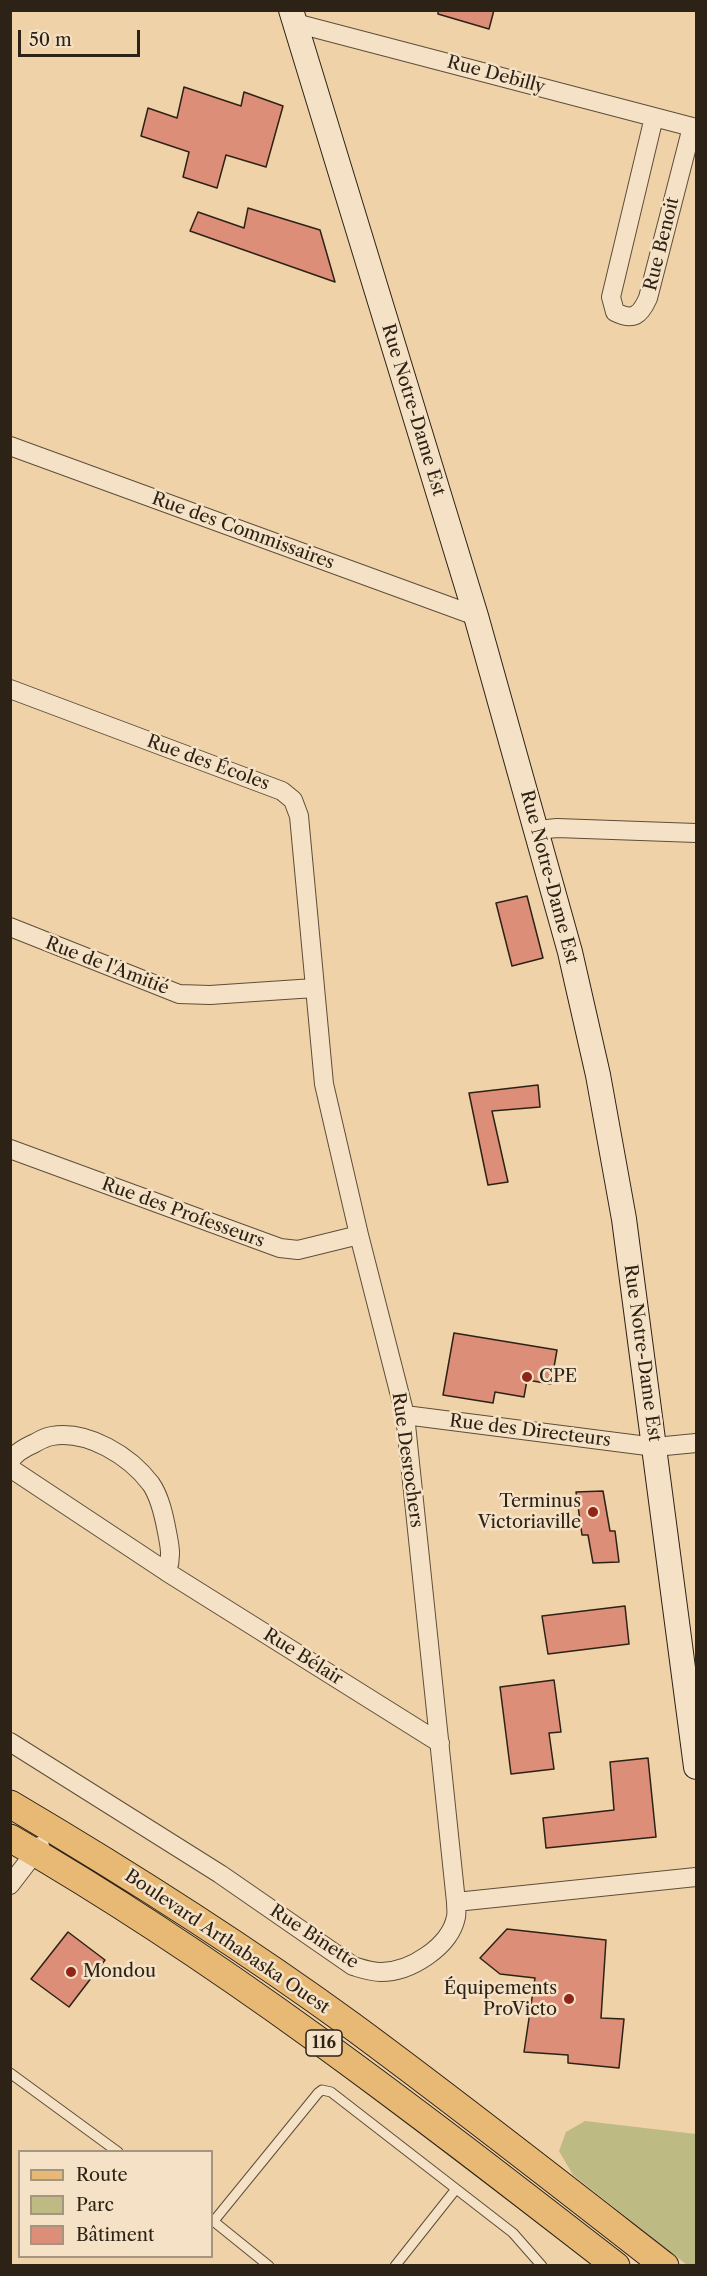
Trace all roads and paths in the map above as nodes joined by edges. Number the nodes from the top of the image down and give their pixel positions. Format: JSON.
{"nodes":[{"id":1,"x":293,"y":17,"type":"edge"},
{"id":2,"x":654,"y":117,"type":"junction"},
{"id":3,"x":694,"y":128,"type":"edge"},
{"id":4,"x":10,"y":446,"type":"edge"},
{"id":5,"x":476,"y":616,"type":"junction"},
{"id":6,"x":10,"y":689,"type":"edge"},
{"id":7,"x":537,"y":830,"type":"junction"},
{"id":8,"x":696,"y":833,"type":"edge"},
{"id":9,"x":10,"y":927,"type":"edge"},
{"id":10,"x":314,"y":988,"type":"junction"},
{"id":11,"x":10,"y":1149,"type":"edge"},
{"id":12,"x":359,"y":1235,"type":"junction"},
{"id":13,"x":405,"y":1415,"type":"junction"},
{"id":14,"x":696,"y":1443,"type":"edge"},
{"id":15,"x":655,"y":1447,"type":"junction"},
{"id":16,"x":10,"y":1462,"type":"edge"},
{"id":17,"x":10,"y":1468,"type":"edge"},
{"id":18,"x":167,"y":1572,"type":"junction"},
{"id":19,"x":10,"y":1742,"type":"edge"},
{"id":20,"x":440,"y":1743,"type":"junction"},
{"id":21,"x":696,"y":1767,"type":"edge"},
{"id":22,"x":10,"y":1804,"type":"edge"},
{"id":23,"x":53,"y":1829,"type":"junction"},
{"id":24,"x":10,"y":1838,"type":"edge"},
{"id":25,"x":36,"y":1852,"type":"junction"},
{"id":26,"x":696,"y":1877,"type":"edge"},
{"id":27,"x":10,"y":1885,"type":"edge"},
{"id":28,"x":456,"y":1902,"type":"junction"},
{"id":29,"x":10,"y":2073,"type":"edge"},
{"id":30,"x":117,"y":2150,"type":"edge"},
{"id":31,"x":456,"y":2189,"type":"junction"},
{"id":32,"x":213,"y":2220,"type":"edge"},
{"id":33,"x":213,"y":2222,"type":"edge"},
{"id":34,"x":269,"y":2265,"type":"edge"},
{"id":35,"x":395,"y":2265,"type":"edge"},
{"id":36,"x":542,"y":2265,"type":"edge"},
{"id":37,"x":616,"y":2265,"type":"edge"},
{"id":38,"x":665,"y":2265,"type":"edge"}],
"edges":[{"from":1,"to":2,"type":"street","name":"Rue Debilly"},
{"from":1,"to":5,"type":"street","name":"Rue Notre-Dame Est"},
{"from":2,"to":3,"type":"street","name":"Rue Debilly"},
{"from":2,"to":3,"type":"street","name":"Rue Benoit"},
{"from":4,"to":5,"type":"street","name":"Rue des Commissaires"},
{"from":5,"to":7,"type":"street","name":"Rue Notre-Dame Est"},
{"from":6,"to":10,"type":"street","name":"Rue des Écoles"},
{"from":7,"to":8,"type":"street"},
{"from":7,"to":15,"type":"street","name":"Rue Notre-Dame Est"},
{"from":9,"to":10,"type":"street","name":"Rue de l'Amitié"},
{"from":10,"to":12,"type":"street","name":"Rue Desrochers"},
{"from":11,"to":12,"type":"street","name":"Rue des Professeurs"},
{"from":12,"to":13,"type":"street","name":"Rue Desrochers"},
{"from":13,"to":15,"type":"street","name":"Rue des Directeurs"},
{"from":13,"to":20,"type":"street","name":"Rue Desrochers"},
{"from":14,"to":15,"type":"street","name":"Rue des Directeurs"},
{"from":15,"to":21,"type":"street","name":"Rue Notre-Dame Est"},
{"from":16,"to":18,"type":"street"},
{"from":17,"to":18,"type":"street","name":"Rue Bélair"},
{"from":18,"to":20,"type":"street","name":"Rue Bélair"},
{"from":19,"to":28,"type":"street","name":"Rue Binette"},
{"from":20,"to":28,"type":"street","name":"Rue Desrochers"},
{"from":22,"to":23,"type":"main road","name":"Boulevard Arthabaska Ouest","number":"116"},
{"from":23,"to":25,"type":"street"},
{"from":23,"to":38,"type":"main road","name":"Boulevard Arthabaska Ouest","number":"116"},
{"from":24,"to":25,"type":"main road","name":"Boulevard Arthabaska Ouest","number":"116"},
{"from":25,"to":27,"type":"street"},
{"from":25,"to":37,"type":"main road","name":"Boulevard Arthabaska Ouest","number":"116"},
{"from":26,"to":28,"type":"street"},
{"from":29,"to":30,"type":"lane"},
{"from":31,"to":32,"type":"lane"},
{"from":31,"to":35,"type":"lane"},
{"from":31,"to":36,"type":"lane"},
{"from":33,"to":34,"type":"lane"}]}
